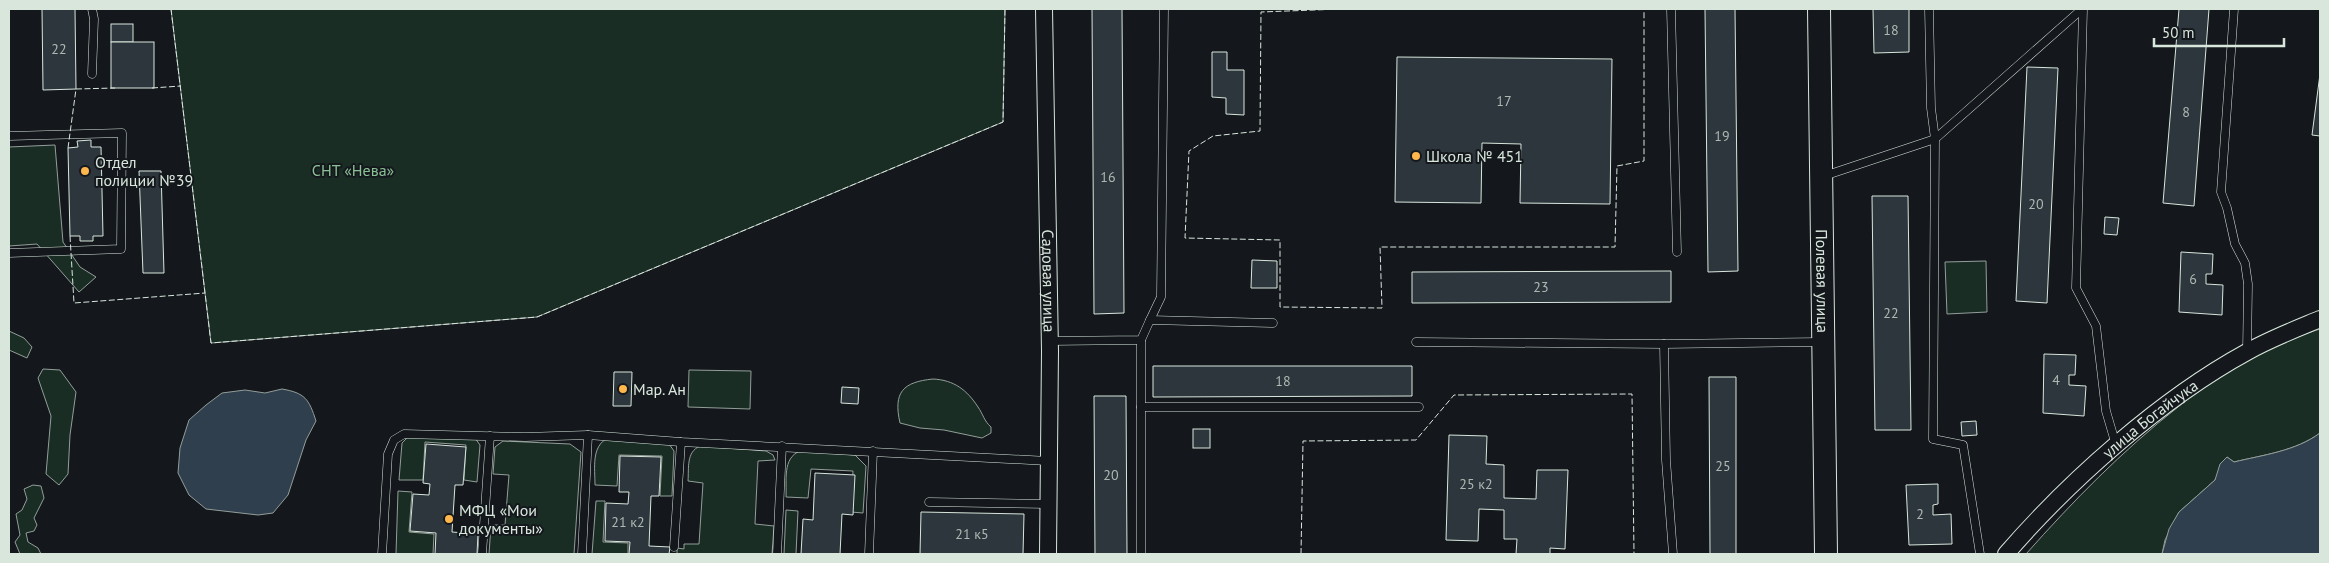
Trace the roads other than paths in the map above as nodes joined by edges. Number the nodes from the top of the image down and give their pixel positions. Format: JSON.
{"nodes":[{"id":1,"x":92,"y":9,"type":"edge"},
{"id":2,"x":1044,"y":9,"type":"edge"},
{"id":3,"x":1164,"y":9,"type":"edge"},
{"id":4,"x":1671,"y":9,"type":"edge"},
{"id":5,"x":1819,"y":9,"type":"edge"},
{"id":6,"x":1929,"y":9,"type":"edge"},
{"id":7,"x":2082,"y":9,"type":"edge"},
{"id":8,"x":2234,"y":9,"type":"edge"},
{"id":9,"x":92,"y":74,"type":"dead end"},
{"id":10,"x":9,"y":136,"type":"edge"},
{"id":11,"x":1935,"y":139,"type":"junction"},
{"id":12,"x":1821,"y":177,"type":"junction"},
{"id":13,"x":1677,"y":252,"type":"dead end"},
{"id":14,"x":9,"y":254,"type":"edge"},
{"id":15,"x":1150,"y":320,"type":"junction"},
{"id":16,"x":2320,"y":320,"type":"edge"},
{"id":17,"x":1273,"y":323,"type":"dead end"},
{"id":18,"x":1140,"y":340,"type":"junction"},
{"id":19,"x":1050,"y":341,"type":"junction"},
{"id":20,"x":1416,"y":342,"type":"dead end"},
{"id":21,"x":1822,"y":342,"type":"junction"},
{"id":22,"x":1664,"y":344,"type":"junction"},
{"id":23,"x":2247,"y":352,"type":"junction"},
{"id":24,"x":1141,"y":407,"type":"junction"},
{"id":25,"x":1419,"y":407,"type":"dead end"},
{"id":26,"x":588,"y":435,"type":"junction"},
{"id":27,"x":490,"y":436,"type":"junction"},
{"id":28,"x":681,"y":442,"type":"junction"},
{"id":29,"x":2116,"y":445,"type":"junction"},
{"id":30,"x":782,"y":446,"type":"junction"},
{"id":31,"x":873,"y":452,"type":"junction"},
{"id":32,"x":1048,"y":461,"type":"junction"},
{"id":33,"x":929,"y":502,"type":"dead end"},
{"id":34,"x":1048,"y":504,"type":"junction"},
{"id":35,"x":674,"y":547,"type":"dead end"},
{"id":36,"x":382,"y":554,"type":"edge"},
{"id":37,"x":482,"y":554,"type":"edge"},
{"id":38,"x":582,"y":554,"type":"edge"},
{"id":39,"x":777,"y":554,"type":"edge"},
{"id":40,"x":869,"y":554,"type":"edge"},
{"id":41,"x":1048,"y":554,"type":"edge"},
{"id":42,"x":1141,"y":554,"type":"edge"},
{"id":43,"x":1673,"y":554,"type":"edge"},
{"id":44,"x":1826,"y":554,"type":"edge"},
{"id":45,"x":1980,"y":554,"type":"edge"},
{"id":46,"x":2006,"y":554,"type":"edge"}],
"edges":[{"from":1,"to":9,"type":"lane"},
{"from":2,"to":19,"type":"street","name":"Садовая улица"},
{"from":3,"to":15,"type":"lane"},
{"from":4,"to":13,"type":"lane"},
{"from":5,"to":12,"type":"street","name":"Полевая улица"},
{"from":6,"to":11,"type":"lane"},
{"from":7,"to":11,"type":"lane"},
{"from":7,"to":29,"type":"lane"},
{"from":8,"to":23,"type":"lane"},
{"from":10,"to":14,"type":"lane"},
{"from":11,"to":12,"type":"lane"},
{"from":11,"to":45,"type":"lane"},
{"from":12,"to":21,"type":"street","name":"Полевая улица"},
{"from":15,"to":17,"type":"lane"},
{"from":15,"to":18,"type":"lane"},
{"from":16,"to":23,"type":"street","name":"улица Богайчука"},
{"from":18,"to":19,"type":"lane"},
{"from":18,"to":24,"type":"lane"},
{"from":19,"to":32,"type":"street","name":"Садовая улица"},
{"from":20,"to":22,"type":"lane"},
{"from":21,"to":22,"type":"lane"},
{"from":21,"to":44,"type":"street","name":"Полевая улица"},
{"from":22,"to":43,"type":"lane"},
{"from":23,"to":29,"type":"street","name":"улица Богайчука"},
{"from":24,"to":25,"type":"lane"},
{"from":24,"to":42,"type":"lane"},
{"from":26,"to":27,"type":"lane"},
{"from":26,"to":28,"type":"lane"},
{"from":26,"to":38,"type":"lane"},
{"from":27,"to":36,"type":"lane"},
{"from":27,"to":37,"type":"lane"},
{"from":28,"to":30,"type":"lane"},
{"from":28,"to":35,"type":"lane"},
{"from":29,"to":46,"type":"street","name":"улица Богайчука"},
{"from":30,"to":31,"type":"lane"},
{"from":30,"to":39,"type":"lane"},
{"from":31,"to":32,"type":"lane"},
{"from":31,"to":40,"type":"lane"},
{"from":32,"to":34,"type":"street","name":"Садовая улица"},
{"from":33,"to":34,"type":"lane"},
{"from":34,"to":41,"type":"street","name":"Садовая улица"}]}
